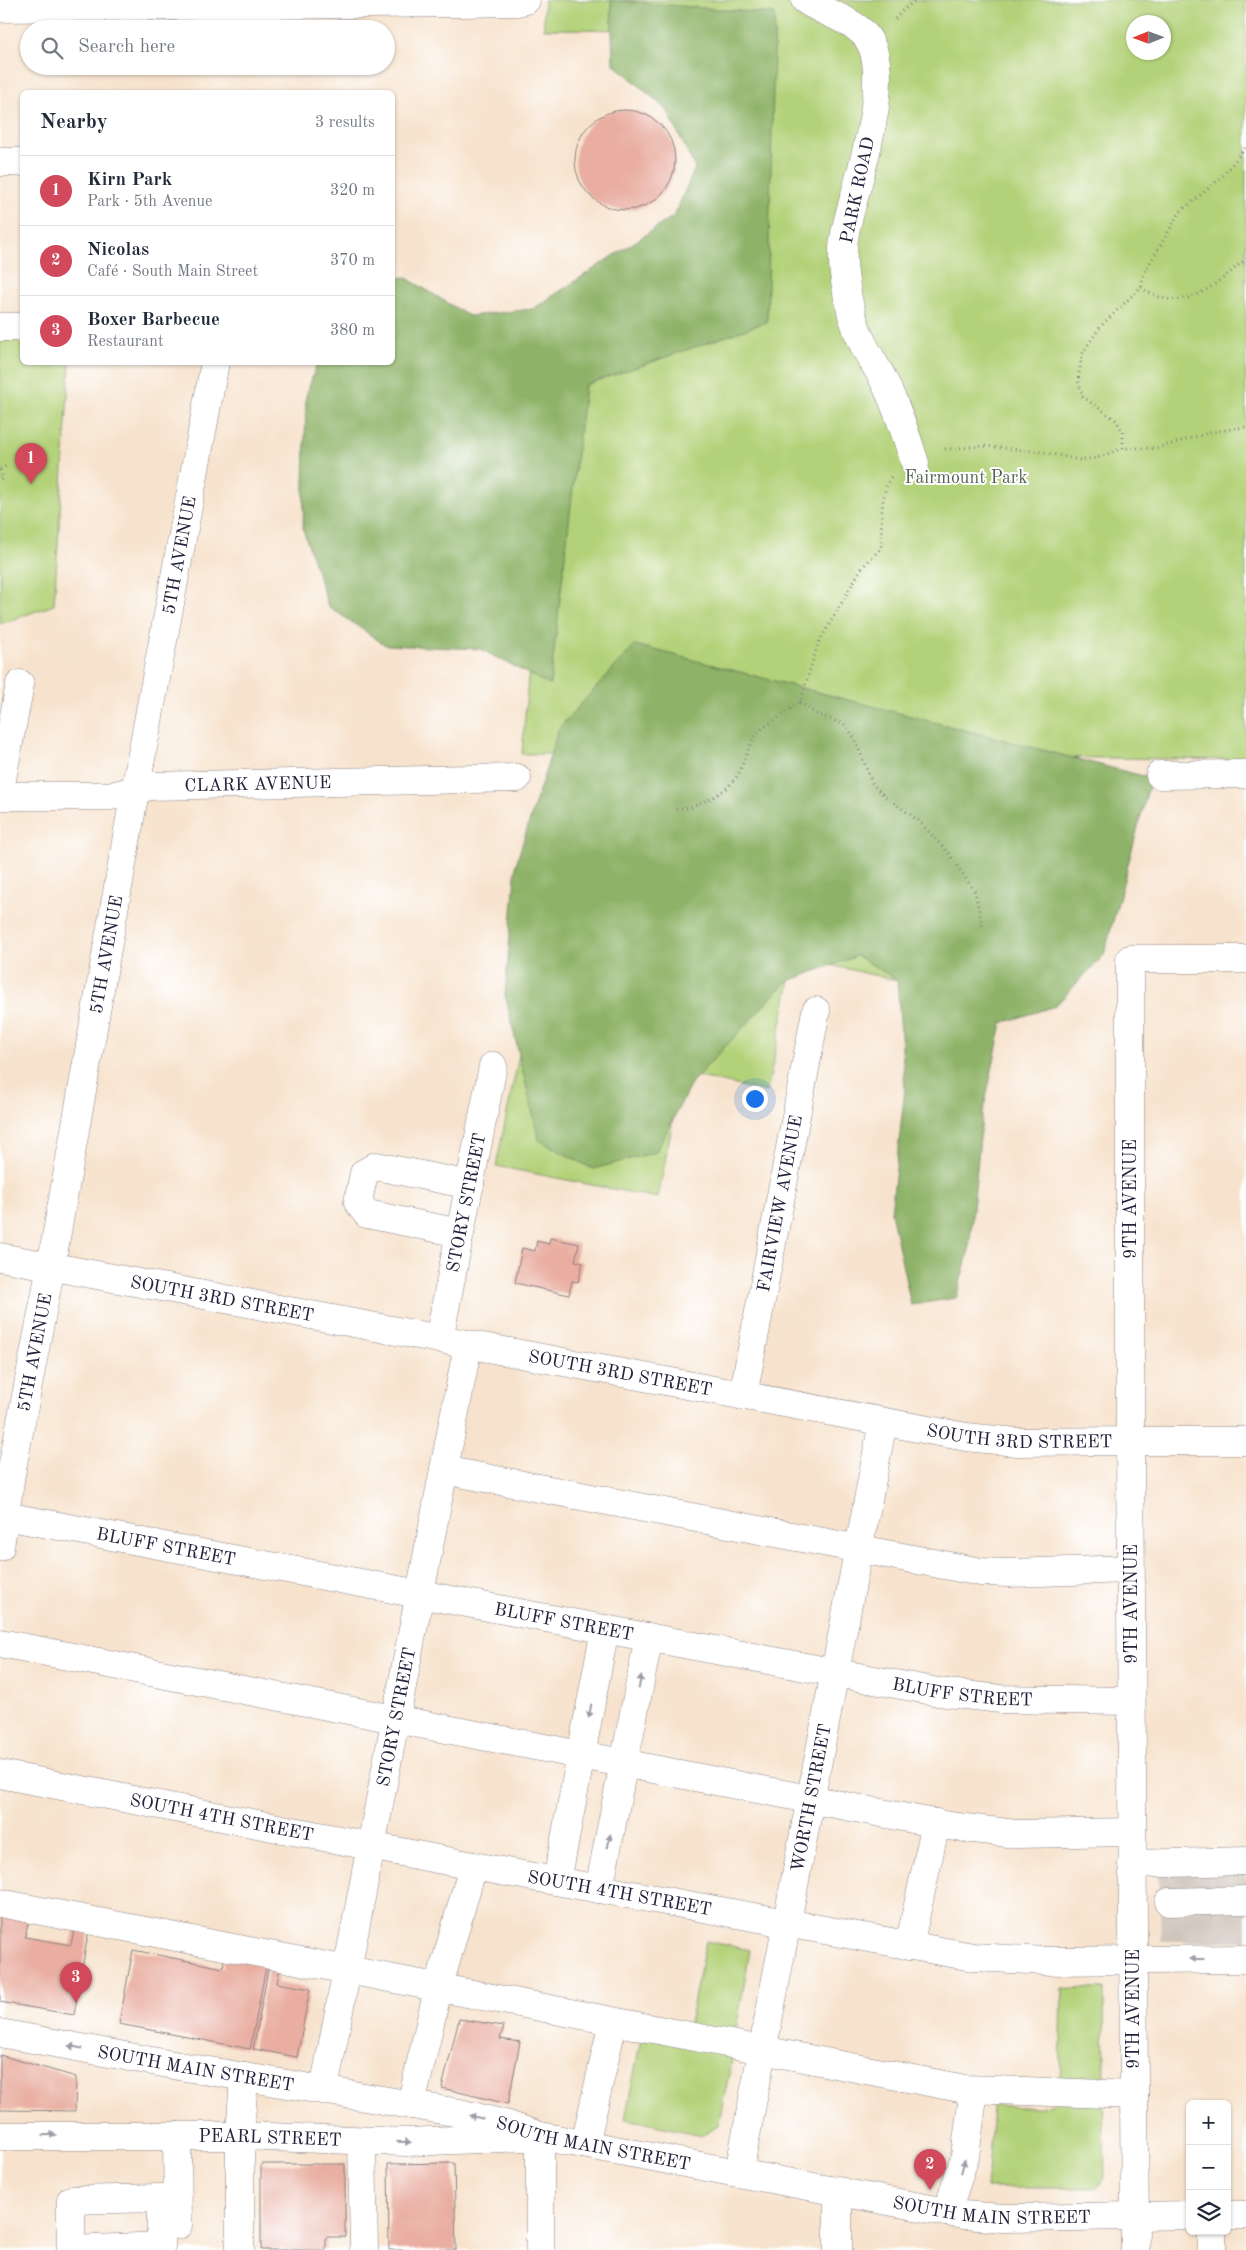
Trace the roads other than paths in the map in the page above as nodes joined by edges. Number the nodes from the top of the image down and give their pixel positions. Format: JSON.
{"nodes":[{"id":1,"x":805,"y":0,"type":"edge"},
{"id":2,"x":522,"y":1,"type":"edge"},
{"id":3,"x":0,"y":8,"type":"edge"},
{"id":4,"x":0,"y":162,"type":"edge"},
{"id":5,"x":20,"y":162,"type":"edge"},
{"id":6,"x":0,"y":327,"type":"edge"},
{"id":7,"x":20,"y":327,"type":"edge"},
{"id":8,"x":214,"y":365,"type":"edge"},
{"id":9,"x":904,"y":469,"type":"road end"},
{"id":10,"x":20,"y":684,"type":"dead end"},
{"id":11,"x":1160,"y":774,"type":"dead end"},
{"id":12,"x":1246,"y":774,"type":"edge"},
{"id":13,"x":517,"y":778,"type":"dead end"},
{"id":14,"x":0,"y":790,"type":"edge"},
{"id":15,"x":135,"y":791,"type":"junction"},
{"id":16,"x":0,"y":796,"type":"edge"},
{"id":17,"x":1246,"y":959,"type":"edge"},
{"id":18,"x":816,"y":1012,"type":"dead end"},
{"id":19,"x":493,"y":1066,"type":"dead end"},
{"id":20,"x":470,"y":1185,"type":"junction"},
{"id":21,"x":460,"y":1233,"type":"junction"},
{"id":22,"x":0,"y":1257,"type":"edge"},
{"id":23,"x":51,"y":1266,"type":"junction"},
{"id":24,"x":440,"y":1339,"type":"junction"},
{"id":25,"x":468,"y":1344,"type":"junction"},
{"id":26,"x":743,"y":1396,"type":"junction"},
{"id":27,"x":884,"y":1422,"type":"junction"},
{"id":28,"x":1246,"y":1441,"type":"edge"},
{"id":29,"x":1130,"y":1442,"type":"junction"},
{"id":30,"x":444,"y":1470,"type":"junction"},
{"id":31,"x":2,"y":1516,"type":"edge"},
{"id":32,"x":0,"y":1547,"type":"edge"},
{"id":33,"x":859,"y":1549,"type":"junction"},
{"id":34,"x":1130,"y":1569,"type":"junction"},
{"id":35,"x":420,"y":1594,"type":"junction"},
{"id":36,"x":605,"y":1629,"type":"junction"},
{"id":37,"x":649,"y":1637,"type":"junction"},
{"id":38,"x":0,"y":1643,"type":"edge"},
{"id":39,"x":835,"y":1672,"type":"junction"},
{"id":40,"x":1131,"y":1701,"type":"junction"},
{"id":41,"x":396,"y":1720,"type":"junction"},
{"id":42,"x":581,"y":1755,"type":"junction"},
{"id":43,"x":624,"y":1764,"type":"junction"},
{"id":44,"x":0,"y":1774,"type":"edge"},
{"id":45,"x":810,"y":1799,"type":"junction"},
{"id":46,"x":936,"y":1823,"type":"junction"},
{"id":47,"x":1132,"y":1832,"type":"junction"},
{"id":48,"x":370,"y":1846,"type":"junction"},
{"id":49,"x":1246,"y":1861,"type":"edge"},
{"id":50,"x":1132,"y":1864,"type":"junction"},
{"id":51,"x":473,"y":1866,"type":"junction"},
{"id":52,"x":557,"y":1881,"type":"junction"},
{"id":53,"x":599,"y":1889,"type":"junction"},
{"id":54,"x":1246,"y":1900,"type":"edge"},
{"id":55,"x":1169,"y":1902,"type":"dead end"},
{"id":56,"x":0,"y":1903,"type":"edge"},
{"id":57,"x":786,"y":1924,"type":"junction"},
{"id":58,"x":909,"y":1946,"type":"junction"},
{"id":59,"x":1133,"y":1959,"type":"junction"},
{"id":60,"x":1246,"y":1959,"type":"edge"},
{"id":61,"x":347,"y":1971,"type":"junction"},
{"id":62,"x":438,"y":1989,"type":"junction"},
{"id":63,"x":613,"y":2022,"type":"junction"},
{"id":64,"x":0,"y":2033,"type":"edge"},
{"id":65,"x":762,"y":2051,"type":"junction"},
{"id":66,"x":244,"y":2077,"type":"junction"},
{"id":67,"x":324,"y":2089,"type":"junction"},
{"id":68,"x":974,"y":2090,"type":"junction"},
{"id":69,"x":1134,"y":2095,"type":"junction"},
{"id":70,"x":411,"y":2105,"type":"junction"},
{"id":71,"x":0,"y":2136,"type":"edge"},
{"id":72,"x":177,"y":2136,"type":"junction"},
{"id":73,"x":240,"y":2136,"type":"junction"},
{"id":74,"x":540,"y":2136,"type":"junction"},
{"id":75,"x":362,"y":2141,"type":"junction"},
{"id":76,"x":586,"y":2144,"type":"junction"},
{"id":77,"x":739,"y":2172,"type":"junction"},
{"id":78,"x":838,"y":2190,"type":"junction"},
{"id":79,"x":947,"y":2212,"type":"junction"},
{"id":80,"x":1186,"y":2215,"type":"edge"},
{"id":81,"x":1231,"y":2215,"type":"edge"},
{"id":82,"x":1246,"y":2215,"type":"edge"},
{"id":83,"x":1134,"y":2216,"type":"junction"},
{"id":84,"x":1212,"y":2235,"type":"edge"},
{"id":85,"x":178,"y":2250,"type":"edge"},
{"id":86,"x":240,"y":2250,"type":"edge"},
{"id":87,"x":364,"y":2250,"type":"edge"},
{"id":88,"x":540,"y":2250,"type":"edge"},
{"id":89,"x":838,"y":2250,"type":"edge"},
{"id":90,"x":1135,"y":2250,"type":"edge"},
{"id":91,"x":1212,"y":2250,"type":"edge"}],
"edges":[{"from":1,"to":9,"type":"street","name":"PARK ROAD"},
{"from":2,"to":3,"type":"street"},
{"from":4,"to":5,"type":"street"},
{"from":6,"to":7,"type":"street"},
{"from":8,"to":15,"type":"street","name":"5TH AVENUE"},
{"from":10,"to":14,"type":"street"},
{"from":11,"to":12,"type":"street"},
{"from":13,"to":15,"type":"street","name":"CLARK AVENUE"},
{"from":15,"to":16,"type":"street","name":"CLARK AVENUE"},
{"from":15,"to":23,"type":"street","name":"5TH AVENUE"},
{"from":17,"to":29,"type":"street","name":"9TH AVENUE"},
{"from":18,"to":26,"type":"street","name":"FAIRVIEW AVENUE"},
{"from":19,"to":20,"type":"street","name":"STORY STREET"},
{"from":20,"to":21,"type":"street","name":"STORY STREET"},
{"from":20,"to":21,"type":"street"},
{"from":21,"to":24,"type":"street","name":"STORY STREET"},
{"from":22,"to":23,"type":"street","name":"SOUTH 3RD STREET"},
{"from":23,"to":24,"type":"street","name":"SOUTH 3RD STREET"},
{"from":23,"to":31,"type":"street","name":"5TH AVENUE"},
{"from":24,"to":25,"type":"street","name":"SOUTH 3RD STREET"},
{"from":25,"to":26,"type":"street","name":"SOUTH 3RD STREET"},
{"from":25,"to":30,"type":"street","name":"STORY STREET"},
{"from":26,"to":27,"type":"street","name":"SOUTH 3RD STREET"},
{"from":27,"to":29,"type":"street","name":"SOUTH 3RD STREET"},
{"from":27,"to":33,"type":"street","name":"WORTH STREET"},
{"from":28,"to":29,"type":"street","name":"SOUTH 3RD STREET"},
{"from":29,"to":34,"type":"street","name":"9TH AVENUE"},
{"from":30,"to":33,"type":"street"},
{"from":30,"to":35,"type":"street","name":"STORY STREET"},
{"from":31,"to":32,"type":"street","name":"5TH AVENUE"},
{"from":31,"to":35,"type":"street","name":"BLUFF STREET"},
{"from":33,"to":34,"type":"street"},
{"from":33,"to":39,"type":"street","name":"WORTH STREET"},
{"from":34,"to":40,"type":"street","name":"9TH AVENUE"},
{"from":35,"to":36,"type":"street","name":"BLUFF STREET"},
{"from":35,"to":41,"type":"street","name":"STORY STREET"},
{"from":36,"to":37,"type":"street","name":"BLUFF STREET"},
{"from":36,"to":42,"type":"street","one_way":true},
{"from":37,"to":39,"type":"street","name":"BLUFF STREET"},
{"from":43,"to":37,"type":"street","one_way":true},
{"from":38,"to":41,"type":"street"},
{"from":39,"to":40,"type":"street","name":"BLUFF STREET"},
{"from":39,"to":45,"type":"street","name":"WORTH STREET"},
{"from":40,"to":47,"type":"street","name":"9TH AVENUE"},
{"from":41,"to":42,"type":"street"},
{"from":41,"to":48,"type":"street","name":"STORY STREET"},
{"from":42,"to":43,"type":"street"},
{"from":42,"to":52,"type":"street"},
{"from":43,"to":45,"type":"street"},
{"from":53,"to":43,"type":"street","one_way":true},
{"from":44,"to":48,"type":"street","name":"SOUTH 4TH STREET"},
{"from":45,"to":46,"type":"street"},
{"from":45,"to":57,"type":"street","name":"WORTH STREET"},
{"from":46,"to":47,"type":"street"},
{"from":46,"to":58,"type":"street"},
{"from":47,"to":50,"type":"street","name":"9TH AVENUE"},
{"from":48,"to":51,"type":"street","name":"SOUTH 4TH STREET"},
{"from":48,"to":61,"type":"street","name":"STORY STREET"},
{"from":49,"to":50,"type":"street"},
{"from":50,"to":59,"type":"street","name":"9TH AVENUE"},
{"from":51,"to":52,"type":"street","name":"SOUTH 4TH STREET"},
{"from":51,"to":62,"type":"street"},
{"from":52,"to":53,"type":"street","name":"SOUTH 4TH STREET"},
{"from":53,"to":57,"type":"street","name":"SOUTH 4TH STREET"},
{"from":54,"to":55,"type":"street"},
{"from":56,"to":61,"type":"street"},
{"from":57,"to":58,"type":"street","name":"SOUTH 4TH STREET"},
{"from":57,"to":65,"type":"street","name":"WORTH STREET"},
{"from":58,"to":59,"type":"street","name":"SOUTH 4TH STREET"},
{"from":60,"to":59,"type":"street","name":"SOUTH 4TH STREET","one_way":true},
{"from":59,"to":69,"type":"street","name":"9TH AVENUE"},
{"from":61,"to":62,"type":"street"},
{"from":61,"to":67,"type":"street","name":"STORY STREET"},
{"from":62,"to":63,"type":"street"},
{"from":62,"to":70,"type":"street"},
{"from":63,"to":65,"type":"street"},
{"from":63,"to":76,"type":"street"},
{"from":66,"to":64,"type":"street","name":"SOUTH MAIN STREET","one_way":true},
{"from":65,"to":68,"type":"street"},
{"from":65,"to":77,"type":"street","name":"WORTH STREET"},
{"from":66,"to":67,"type":"street","name":"SOUTH MAIN STREET"},
{"from":66,"to":73,"type":"street"},
{"from":67,"to":70,"type":"street","name":"SOUTH MAIN STREET"},
{"from":68,"to":69,"type":"street"},
{"from":79,"to":68,"type":"street","one_way":true},
{"from":69,"to":83,"type":"street","name":"9TH AVENUE"},
{"from":74,"to":70,"type":"street","name":"SOUTH MAIN STREET","one_way":true},
{"from":71,"to":72,"type":"street","name":"PEARL STREET","one_way":true},
{"from":72,"to":73,"type":"street","name":"PEARL STREET"},
{"from":72,"to":85,"type":"street"},
{"from":73,"to":75,"type":"street","name":"PEARL STREET"},
{"from":73,"to":86,"type":"street"},
{"from":75,"to":74,"type":"street","name":"PEARL STREET","one_way":true},
{"from":74,"to":76,"type":"street","name":"SOUTH MAIN STREET"},
{"from":74,"to":88,"type":"street"},
{"from":75,"to":87,"type":"street"},
{"from":76,"to":77,"type":"street","name":"SOUTH MAIN STREET"},
{"from":77,"to":78,"type":"street","name":"SOUTH MAIN STREET"},
{"from":78,"to":79,"type":"street","name":"SOUTH MAIN STREET"},
{"from":78,"to":89,"type":"street"},
{"from":79,"to":83,"type":"street","name":"SOUTH MAIN STREET"},
{"from":80,"to":83,"type":"street","name":"SOUTH MAIN STREET"},
{"from":81,"to":82,"type":"street"},
{"from":83,"to":90,"type":"street","name":"9TH AVENUE"},
{"from":84,"to":91,"type":"street"}]}
